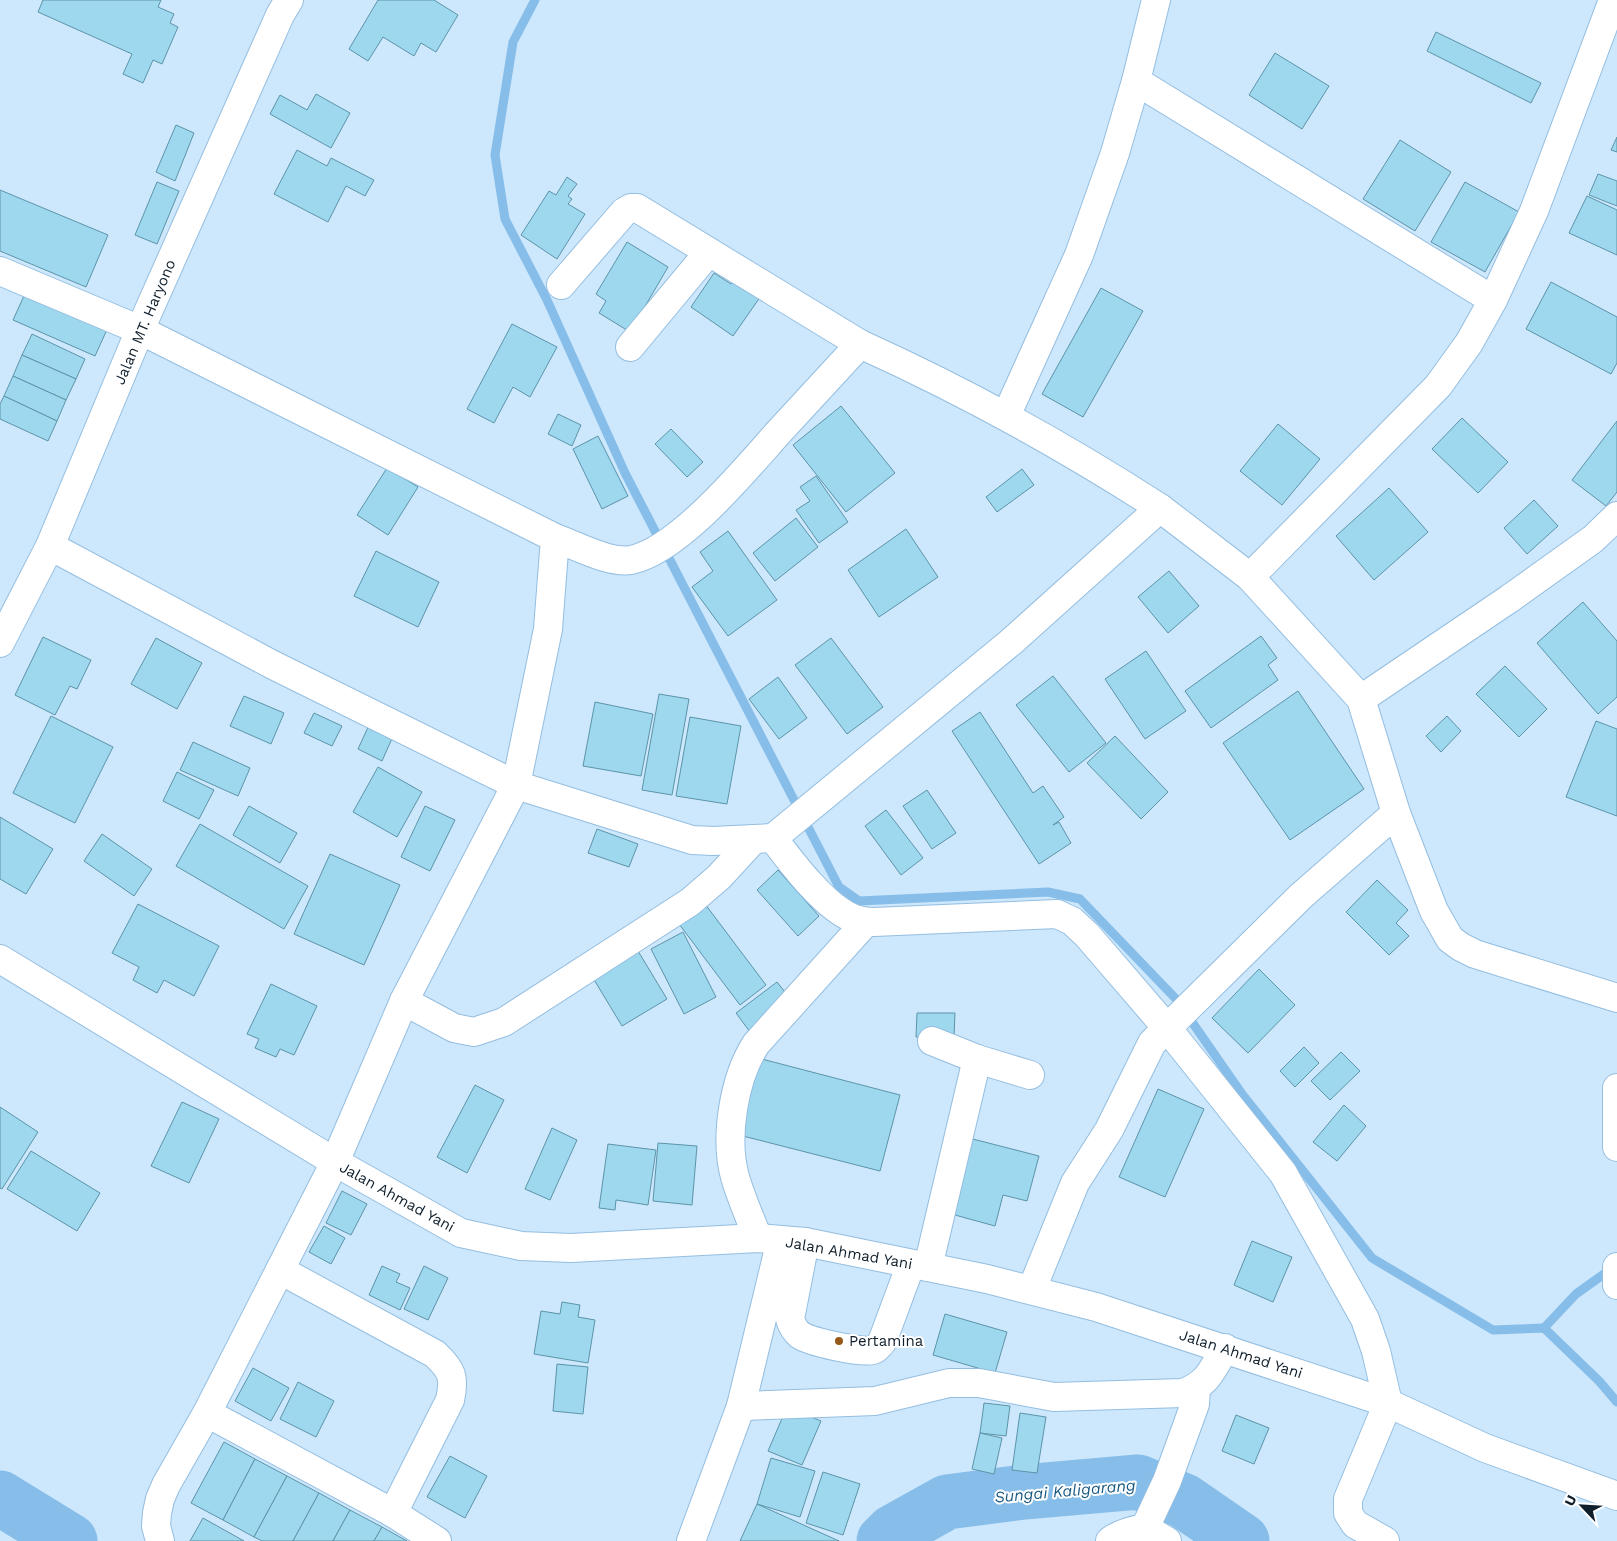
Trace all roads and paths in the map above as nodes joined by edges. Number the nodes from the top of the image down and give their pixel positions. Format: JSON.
{"nodes":[{"id":1,"x":289,"y":0,"type":"edge"},
{"id":2,"x":1156,"y":0,"type":"edge"},
{"id":3,"x":1613,"y":0,"type":"edge"},
{"id":4,"x":1136,"y":82,"type":"junction"},
{"id":5,"x":708,"y":253,"type":"junction"},
{"id":6,"x":0,"y":270,"type":"edge"},
{"id":7,"x":561,"y":285,"type":"dead end"},
{"id":8,"x":1492,"y":300,"type":"junction"},
{"id":9,"x":140,"y":330,"type":"junction"},
{"id":10,"x":860,"y":344,"type":"junction"},
{"id":11,"x":630,"y":347,"type":"dead end"},
{"id":12,"x":1006,"y":416,"type":"junction"},
{"id":13,"x":1160,"y":508,"type":"junction"},
{"id":14,"x":1617,"y":516,"type":"edge"},
{"id":15,"x":555,"y":538,"type":"junction"},
{"id":16,"x":50,"y":546,"type":"junction"},
{"id":17,"x":1250,"y":577,"type":"junction"},
{"id":18,"x":0,"y":643,"type":"edge"},
{"id":19,"x":1361,"y":699,"type":"junction"},
{"id":20,"x":516,"y":785,"type":"junction"},
{"id":21,"x":1396,"y":813,"type":"junction"},
{"id":22,"x":771,"y":835,"type":"junction"},
{"id":23,"x":866,"y":922,"type":"junction"},
{"id":24,"x":0,"y":959,"type":"edge"},
{"id":25,"x":1617,"y":998,"type":"edge"},
{"id":26,"x":404,"y":1001,"type":"junction"},
{"id":27,"x":1178,"y":1017,"type":"junction"},
{"id":28,"x":932,"y":1041,"type":"dead end"},
{"id":29,"x":977,"y":1059,"type":"junction"},
{"id":30,"x":1030,"y":1075,"type":"dead end"},
{"id":31,"x":1617,"y":1088,"type":"edge"},
{"id":32,"x":1617,"y":1147,"type":"edge"},
{"id":33,"x":335,"y":1162,"type":"junction"},
{"id":34,"x":781,"y":1240,"type":"junction"},
{"id":35,"x":920,"y":1265,"type":"junction"},
{"id":36,"x":1617,"y":1268,"type":"edge"},
{"id":37,"x":280,"y":1270,"type":"junction"},
{"id":38,"x":1617,"y":1283,"type":"edge"},
{"id":39,"x":1032,"y":1290,"type":"junction"},
{"id":40,"x":1225,"y":1348,"type":"junction"},
{"id":41,"x":1196,"y":1388,"type":"junction"},
{"id":42,"x":1388,"y":1403,"type":"junction"},
{"id":43,"x":741,"y":1406,"type":"junction"},
{"id":44,"x":207,"y":1413,"type":"junction"},
{"id":45,"x":1617,"y":1496,"type":"edge"},
{"id":46,"x":393,"y":1513,"type":"junction"},
{"id":47,"x":1156,"y":1534,"type":"edge"},
{"id":48,"x":160,"y":1541,"type":"edge"},
{"id":49,"x":437,"y":1541,"type":"edge"},
{"id":50,"x":691,"y":1541,"type":"edge"},
{"id":51,"x":1110,"y":1541,"type":"edge"},
{"id":52,"x":1385,"y":1541,"type":"edge"}],
"edges":[{"from":1,"to":9,"type":"street","name":"Jalan MT. Haryono"},
{"from":2,"to":4,"type":"street"},
{"from":3,"to":8,"type":"street"},
{"from":4,"to":8,"type":"street"},
{"from":4,"to":12,"type":"street"},
{"from":5,"to":7,"type":"street"},
{"from":5,"to":10,"type":"street"},
{"from":5,"to":11,"type":"street"},
{"from":6,"to":9,"type":"street"},
{"from":8,"to":17,"type":"street"},
{"from":9,"to":15,"type":"street"},
{"from":9,"to":16,"type":"street","name":"Jalan MT. Haryono"},
{"from":10,"to":12,"type":"street"},
{"from":10,"to":15,"type":"street"},
{"from":12,"to":13,"type":"street"},
{"from":13,"to":17,"type":"street"},
{"from":13,"to":22,"type":"street"},
{"from":14,"to":19,"type":"street"},
{"from":15,"to":20,"type":"street"},
{"from":16,"to":18,"type":"street","name":"Jalan MT. Haryono"},
{"from":16,"to":20,"type":"street"},
{"from":17,"to":19,"type":"street"},
{"from":19,"to":21,"type":"street"},
{"from":20,"to":22,"type":"street"},
{"from":20,"to":26,"type":"street"},
{"from":21,"to":25,"type":"street"},
{"from":21,"to":27,"type":"street"},
{"from":22,"to":23,"type":"street"},
{"from":22,"to":26,"type":"street"},
{"from":23,"to":27,"type":"street"},
{"from":23,"to":34,"type":"street"},
{"from":24,"to":33,"type":"street","name":"Jalan Ahmad Yani"},
{"from":26,"to":33,"type":"street"},
{"from":27,"to":39,"type":"street"},
{"from":27,"to":42,"type":"street"},
{"from":28,"to":29,"type":"street"},
{"from":29,"to":30,"type":"street"},
{"from":29,"to":35,"type":"street"},
{"from":31,"to":32,"type":"street"},
{"from":33,"to":34,"type":"street","name":"Jalan Ahmad Yani"},
{"from":33,"to":37,"type":"street"},
{"from":34,"to":35,"type":"street","name":"Jalan Ahmad Yani"},
{"from":34,"to":35,"type":"street"},
{"from":34,"to":43,"type":"street"},
{"from":35,"to":39,"type":"street","name":"Jalan Ahmad Yani"},
{"from":36,"to":38,"type":"street"},
{"from":37,"to":44,"type":"street"},
{"from":37,"to":46,"type":"street"},
{"from":39,"to":40,"type":"street","name":"Jalan Ahmad Yani"},
{"from":40,"to":41,"type":"street"},
{"from":40,"to":42,"type":"street","name":"Jalan Ahmad Yani"},
{"from":41,"to":43,"type":"street"},
{"from":41,"to":47,"type":"street"},
{"from":42,"to":45,"type":"street","name":"Jalan Ahmad Yani"},
{"from":42,"to":52,"type":"street"},
{"from":43,"to":50,"type":"street"},
{"from":44,"to":46,"type":"street"},
{"from":44,"to":48,"type":"street"},
{"from":46,"to":49,"type":"street"},
{"from":47,"to":51,"type":"street"}]}
